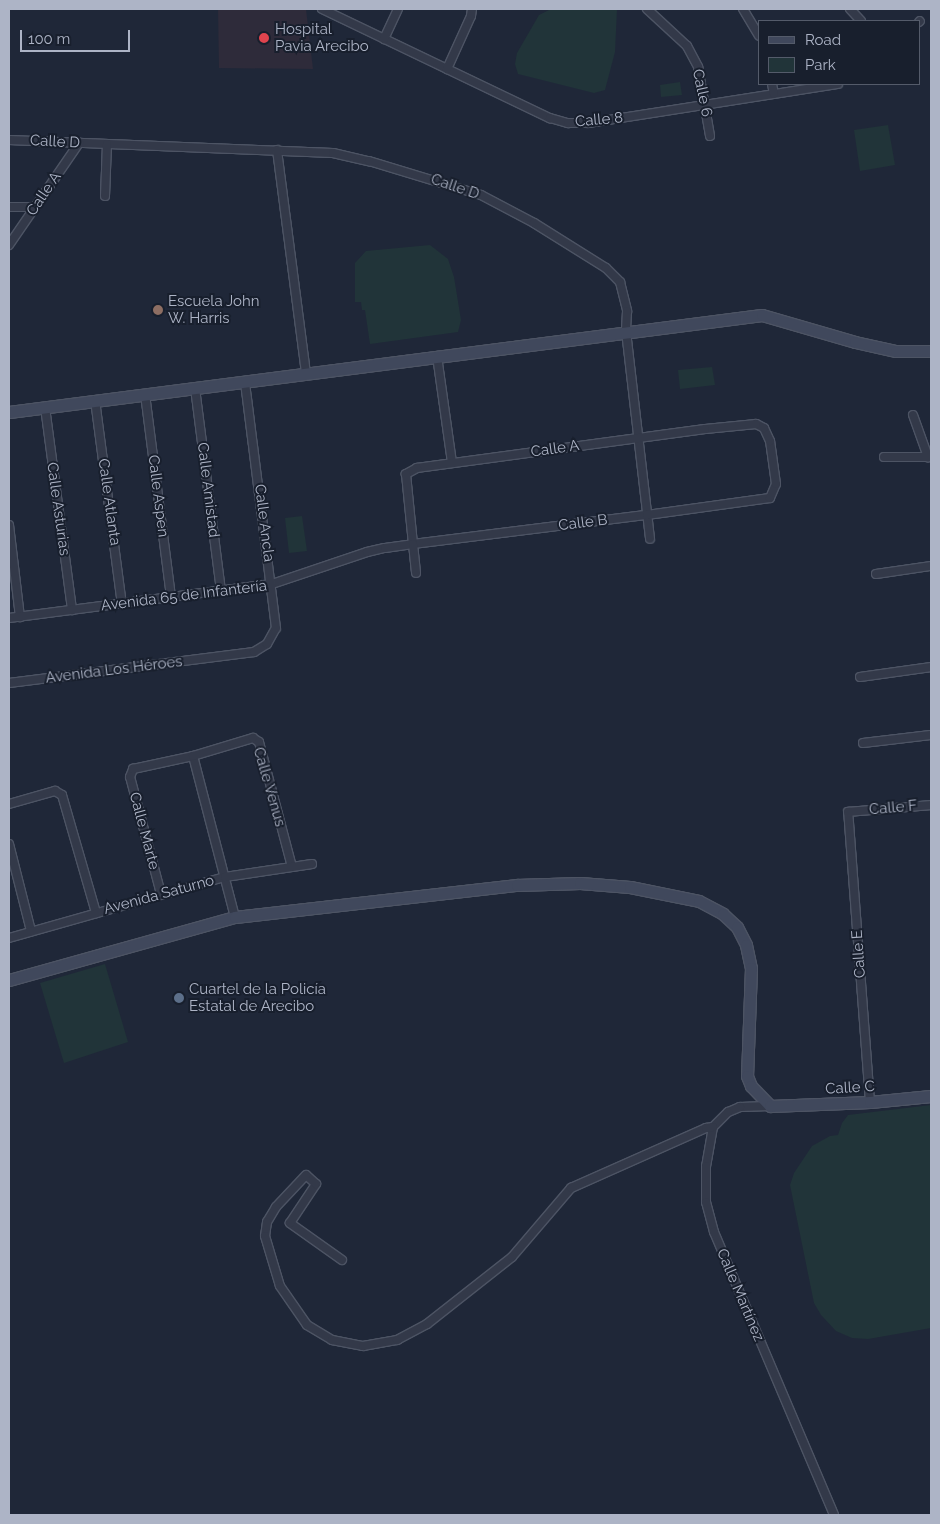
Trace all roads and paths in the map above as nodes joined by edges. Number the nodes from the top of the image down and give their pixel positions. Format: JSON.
{"nodes":[{"id":1,"x":322,"y":9,"type":"edge"},
{"id":2,"x":398,"y":9,"type":"edge"},
{"id":3,"x":472,"y":9,"type":"edge"},
{"id":4,"x":647,"y":9,"type":"edge"},
{"id":5,"x":743,"y":9,"type":"edge"},
{"id":6,"x":850,"y":9,"type":"edge"},
{"id":7,"x":861,"y":20,"type":"edge"},
{"id":8,"x":758,"y":34,"type":"edge"},
{"id":9,"x":384,"y":39,"type":"junction"},
{"id":10,"x":447,"y":69,"type":"junction"},
{"id":11,"x":772,"y":85,"type":"edge"},
{"id":12,"x":832,"y":85,"type":"edge"},
{"id":13,"x":774,"y":94,"type":"junction"},
{"id":14,"x":705,"y":105,"type":"junction"},
{"id":15,"x":710,"y":136,"type":"dead end"},
{"id":16,"x":9,"y":140,"type":"edge"},
{"id":17,"x":79,"y":143,"type":"junction"},
{"id":18,"x":107,"y":144,"type":"junction"},
{"id":19,"x":277,"y":150,"type":"junction"},
{"id":20,"x":105,"y":196,"type":"dead end"},
{"id":21,"x":9,"y":207,"type":"edge"},
{"id":22,"x":36,"y":207,"type":"junction"},
{"id":23,"x":9,"y":245,"type":"edge"},
{"id":24,"x":626,"y":331,"type":"junction"},
{"id":25,"x":931,"y":351,"type":"edge"},
{"id":26,"x":437,"y":356,"type":"junction"},
{"id":27,"x":306,"y":374,"type":"junction"},
{"id":28,"x":245,"y":381,"type":"junction"},
{"id":29,"x":195,"y":388,"type":"junction"},
{"id":30,"x":145,"y":394,"type":"junction"},
{"id":31,"x":95,"y":400,"type":"junction"},
{"id":32,"x":45,"y":407,"type":"junction"},
{"id":33,"x":9,"y":412,"type":"edge"},
{"id":34,"x":914,"y":415,"type":"dead end"},
{"id":35,"x":638,"y":438,"type":"junction"},
{"id":36,"x":884,"y":457,"type":"dead end"},
{"id":37,"x":930,"y":457,"type":"edge"},
{"id":38,"x":452,"y":463,"type":"junction"},
{"id":39,"x":752,"y":501,"type":"joint"},
{"id":40,"x":647,"y":515,"type":"junction"},
{"id":41,"x":9,"y":525,"type":"edge"},
{"id":42,"x":650,"y":539,"type":"dead end"},
{"id":43,"x":414,"y":544,"type":"junction"},
{"id":44,"x":931,"y":566,"type":"edge"},
{"id":45,"x":416,"y":573,"type":"dead end"},
{"id":46,"x":876,"y":574,"type":"dead end"},
{"id":47,"x":272,"y":584,"type":"junction"},
{"id":48,"x":221,"y":591,"type":"junction"},
{"id":49,"x":171,"y":597,"type":"junction"},
{"id":50,"x":122,"y":604,"type":"junction"},
{"id":51,"x":72,"y":610,"type":"junction"},
{"id":52,"x":20,"y":617,"type":"junction"},
{"id":53,"x":9,"y":618,"type":"edge"},
{"id":54,"x":220,"y":656,"type":"joint"},
{"id":55,"x":931,"y":667,"type":"edge"},
{"id":56,"x":860,"y":677,"type":"dead end"},
{"id":57,"x":9,"y":683,"type":"edge"},
{"id":58,"x":931,"y":735,"type":"edge"},
{"id":59,"x":862,"y":743,"type":"dead end"},
{"id":60,"x":193,"y":756,"type":"junction"},
{"id":61,"x":9,"y":804,"type":"edge"},
{"id":62,"x":931,"y":805,"type":"edge"},
{"id":63,"x":855,"y":812,"type":"joint"},
{"id":64,"x":9,"y":844,"type":"edge"},
{"id":65,"x":312,"y":864,"type":"dead end"},
{"id":66,"x":292,"y":867,"type":"junction"},
{"id":67,"x":225,"y":877,"type":"junction"},
{"id":68,"x":161,"y":894,"type":"junction"},
{"id":69,"x":96,"y":913,"type":"junction"},
{"id":70,"x":236,"y":916,"type":"junction"},
{"id":71,"x":31,"y":931,"type":"junction"},
{"id":72,"x":9,"y":938,"type":"edge"},
{"id":73,"x":9,"y":980,"type":"edge"},
{"id":74,"x":931,"y":1096,"type":"edge"},
{"id":75,"x":870,"y":1102,"type":"junction"},
{"id":76,"x":770,"y":1106,"type":"junction"},
{"id":77,"x":713,"y":1127,"type":"junction"},
{"id":78,"x":342,"y":1260,"type":"dead end"},
{"id":79,"x":834,"y":1515,"type":"edge"}],
"edges":[{"from":1,"to":9,"type":"street","name":"Calle 8"},
{"from":2,"to":9,"type":"street"},
{"from":3,"to":10,"type":"street"},
{"from":4,"to":14,"type":"street","name":"Calle 6"},
{"from":5,"to":8,"type":"street"},
{"from":6,"to":7,"type":"street"},
{"from":9,"to":10,"type":"street","name":"Calle 8"},
{"from":10,"to":14,"type":"street","name":"Calle 8"},
{"from":11,"to":13,"type":"street"},
{"from":12,"to":13,"type":"street","name":"Calle 8"},
{"from":13,"to":14,"type":"street","name":"Calle 8"},
{"from":14,"to":15,"type":"street","name":"Calle 6"},
{"from":16,"to":17,"type":"street","name":"Calle D"},
{"from":17,"to":18,"type":"street","name":"Calle D"},
{"from":17,"to":22,"type":"street","name":"Calle A"},
{"from":18,"to":19,"type":"street","name":"Calle D"},
{"from":18,"to":20,"type":"street"},
{"from":19,"to":24,"type":"street","name":"Calle D"},
{"from":19,"to":27,"type":"street"},
{"from":21,"to":22,"type":"street"},
{"from":22,"to":23,"type":"street","name":"Calle A"},
{"from":24,"to":25,"type":"street"},
{"from":24,"to":26,"type":"street"},
{"from":24,"to":35,"type":"street","name":"Calle D"},
{"from":26,"to":27,"type":"street"},
{"from":26,"to":38,"type":"street"},
{"from":27,"to":28,"type":"street"},
{"from":28,"to":29,"type":"street"},
{"from":28,"to":47,"type":"street","name":"Calle Ancla"},
{"from":29,"to":30,"type":"street"},
{"from":29,"to":48,"type":"street","name":"Calle Amistad"},
{"from":30,"to":31,"type":"street"},
{"from":30,"to":49,"type":"street","name":"Calle Aspen"},
{"from":31,"to":32,"type":"street"},
{"from":31,"to":50,"type":"street","name":"Calle Atlanta"},
{"from":32,"to":33,"type":"street"},
{"from":32,"to":51,"type":"street","name":"Calle Asturias"},
{"from":34,"to":37,"type":"street"},
{"from":35,"to":38,"type":"street","name":"Calle A"},
{"from":35,"to":39,"type":"street","name":"Calle A"},
{"from":35,"to":40,"type":"street","name":"Calle D"},
{"from":36,"to":37,"type":"street"},
{"from":38,"to":43,"type":"street"},
{"from":39,"to":40,"type":"street","name":"Calle B"},
{"from":40,"to":42,"type":"street","name":"Calle D"},
{"from":40,"to":43,"type":"street","name":"Calle B"},
{"from":41,"to":52,"type":"street"},
{"from":43,"to":45,"type":"street"},
{"from":43,"to":47,"type":"street","name":"Avenida 65 de Infantería"},
{"from":44,"to":46,"type":"street"},
{"from":47,"to":48,"type":"street","name":"Avenida 65 de Infantería"},
{"from":47,"to":54,"type":"street","name":"Calle Ancla"},
{"from":48,"to":49,"type":"street","name":"Avenida 65 de Infantería"},
{"from":49,"to":50,"type":"street","name":"Avenida 65 de Infantería"},
{"from":50,"to":51,"type":"street","name":"Avenida 65 de Infantería"},
{"from":51,"to":52,"type":"street","name":"Avenida 65 de Infantería"},
{"from":52,"to":53,"type":"street","name":"Avenida 65 de Infantería"},
{"from":54,"to":57,"type":"street","name":"Avenida Los Héroes"},
{"from":55,"to":56,"type":"street"},
{"from":58,"to":59,"type":"street"},
{"from":60,"to":66,"type":"street","name":"Calle Venus"},
{"from":60,"to":67,"type":"street"},
{"from":60,"to":68,"type":"street","name":"Calle Marte"},
{"from":61,"to":69,"type":"street"},
{"from":62,"to":63,"type":"street","name":"Calle F"},
{"from":63,"to":75,"type":"street","name":"Calle E"},
{"from":64,"to":71,"type":"street"},
{"from":65,"to":66,"type":"street","name":"Avenida Saturno"},
{"from":66,"to":67,"type":"street","name":"Avenida Saturno"},
{"from":67,"to":68,"type":"street","name":"Avenida Saturno"},
{"from":67,"to":70,"type":"street"},
{"from":68,"to":69,"type":"street","name":"Avenida Saturno"},
{"from":69,"to":71,"type":"street","name":"Avenida Saturno"},
{"from":70,"to":73,"type":"street"},
{"from":70,"to":76,"type":"street"},
{"from":71,"to":72,"type":"street","name":"Avenida Saturno"},
{"from":74,"to":75,"type":"street","name":"Calle C"},
{"from":75,"to":76,"type":"street","name":"Calle C"},
{"from":76,"to":77,"type":"street"},
{"from":77,"to":78,"type":"street"},
{"from":77,"to":79,"type":"street","name":"Calle Martínez"}]}
